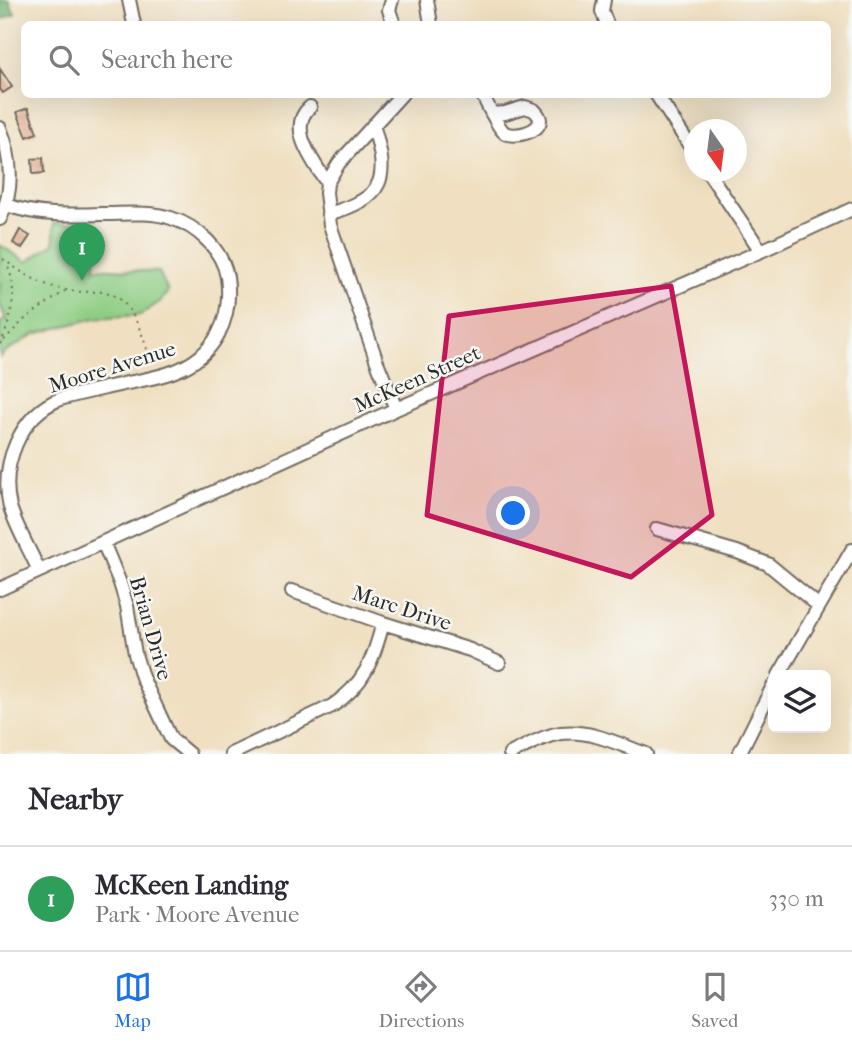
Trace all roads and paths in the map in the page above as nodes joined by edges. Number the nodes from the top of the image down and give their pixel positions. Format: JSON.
{"nodes":[{"id":1,"x":129,"y":0,"type":"edge"},
{"id":2,"x":391,"y":0,"type":"edge"},
{"id":3,"x":428,"y":0,"type":"edge"},
{"id":4,"x":604,"y":0,"type":"edge"},
{"id":5,"x":133,"y":21,"type":"edge"},
{"id":6,"x":393,"y":21,"type":"edge"},
{"id":7,"x":431,"y":21,"type":"edge"},
{"id":8,"x":606,"y":21,"type":"edge"},
{"id":9,"x":398,"y":98,"type":"edge"},
{"id":10,"x":484,"y":98,"type":"edge"},
{"id":11,"x":659,"y":98,"type":"edge"},
{"id":12,"x":310,"y":107,"type":"dead end"},
{"id":13,"x":492,"y":114,"type":"dead end"},
{"id":14,"x":373,"y":125,"type":"junction"},
{"id":15,"x":0,"y":128,"type":"edge"},
{"id":16,"x":684,"y":136,"type":"edge"},
{"id":17,"x":715,"y":182,"type":"edge"},
{"id":18,"x":327,"y":183,"type":"junction"},
{"id":19,"x":7,"y":205,"type":"junction"},
{"id":20,"x":852,"y":209,"type":"edge"},
{"id":21,"x":328,"y":214,"type":"junction"},
{"id":22,"x":0,"y":219,"type":"edge"},
{"id":23,"x":761,"y":251,"type":"junction"},
{"id":24,"x":1,"y":258,"type":"edge"},
{"id":25,"x":66,"y":290,"type":"junction"},
{"id":26,"x":0,"y":343,"type":"edge"},
{"id":27,"x":155,"y":377,"type":"junction"},
{"id":28,"x":396,"y":409,"type":"junction"},
{"id":29,"x":657,"y":528,"type":"dead end"},
{"id":30,"x":103,"y":542,"type":"junction"},
{"id":31,"x":852,"y":550,"type":"edge"},
{"id":32,"x":39,"y":571,"type":"junction"},
{"id":33,"x":0,"y":589,"type":"edge"},
{"id":34,"x":292,"y":591,"type":"dead end"},
{"id":35,"x":819,"y":606,"type":"junction"},
{"id":36,"x":383,"y":623,"type":"junction"},
{"id":37,"x":499,"y":663,"type":"dead end"},
{"id":38,"x":782,"y":670,"type":"edge"},
{"id":39,"x":768,"y":696,"type":"edge"},
{"id":40,"x":189,"y":754,"type":"edge"},
{"id":41,"x":231,"y":754,"type":"edge"},
{"id":42,"x":513,"y":754,"type":"edge"},
{"id":43,"x":646,"y":754,"type":"edge"},
{"id":44,"x":739,"y":754,"type":"edge"}],
"edges":[{"from":1,"to":5,"type":"street"},
{"from":2,"to":6,"type":"street"},
{"from":3,"to":7,"type":"street"},
{"from":4,"to":8,"type":"street"},
{"from":9,"to":14,"type":"street"},
{"from":10,"to":13,"type":"street"},
{"from":11,"to":16,"type":"street"},
{"from":12,"to":18,"type":"street"},
{"from":14,"to":18,"type":"street"},
{"from":14,"to":21,"type":"street"},
{"from":15,"to":19,"type":"street"},
{"from":17,"to":23,"type":"street"},
{"from":18,"to":21,"type":"street"},
{"from":19,"to":22,"type":"street"},
{"from":19,"to":27,"type":"street","name":"Moore Avenue"},
{"from":20,"to":23,"type":"street","name":"McKeen Street"},
{"from":21,"to":28,"type":"street"},
{"from":23,"to":28,"type":"street","name":"McKeen Street"},
{"from":24,"to":25,"type":"path"},
{"from":24,"to":26,"type":"path"},
{"from":25,"to":26,"type":"path"},
{"from":25,"to":27,"type":"path"},
{"from":27,"to":32,"type":"street","name":"Moore Avenue"},
{"from":28,"to":30,"type":"street","name":"McKeen Street"},
{"from":29,"to":35,"type":"street"},
{"from":30,"to":32,"type":"street","name":"McKeen Street"},
{"from":30,"to":40,"type":"street","name":"Brian Drive"},
{"from":31,"to":35,"type":"street"},
{"from":32,"to":33,"type":"street","name":"McKeen Street"},
{"from":34,"to":36,"type":"street","name":"Marc Drive"},
{"from":35,"to":38,"type":"street"},
{"from":36,"to":37,"type":"street","name":"Marc Drive"},
{"from":36,"to":41,"type":"street"},
{"from":39,"to":44,"type":"street"},
{"from":42,"to":43,"type":"street"}]}
